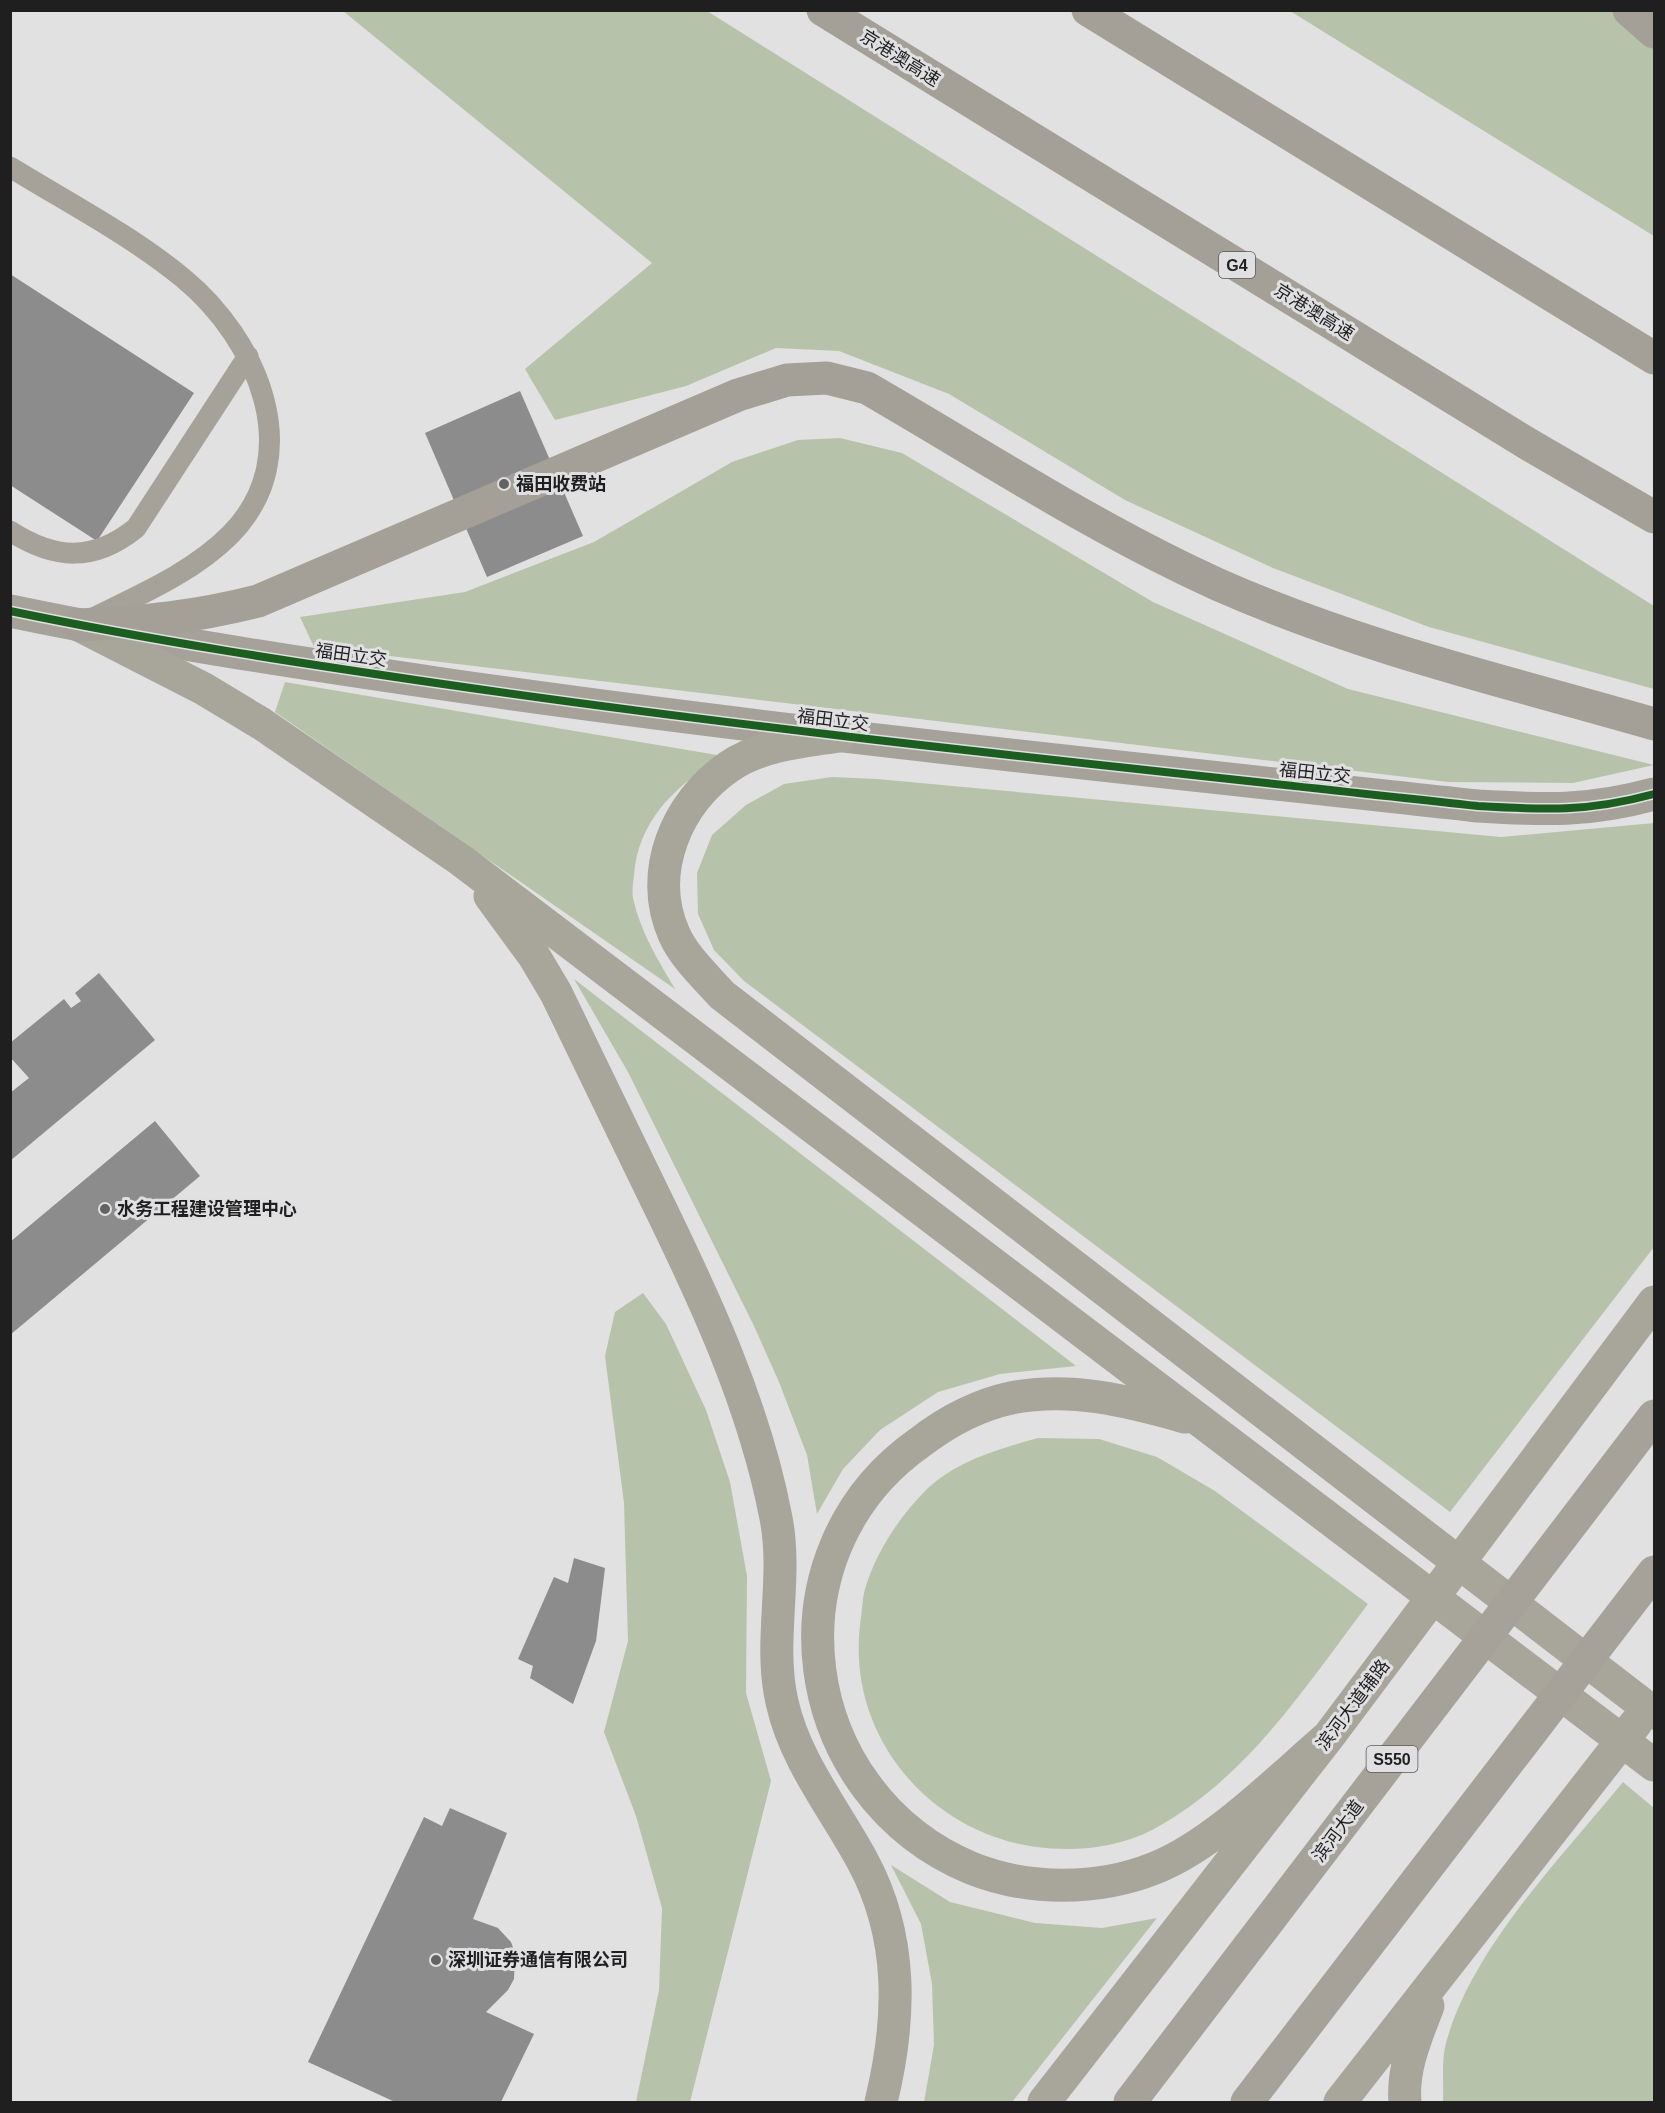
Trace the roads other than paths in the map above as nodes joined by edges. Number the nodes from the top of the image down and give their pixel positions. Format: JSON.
{"nodes":[{"id":1,"x":822,"y":10,"type":"edge"},
{"id":2,"x":1088,"y":10,"type":"edge"},
{"id":3,"x":1629,"y":10,"type":"edge"},
{"id":4,"x":1654,"y":32,"type":"edge"},
{"id":5,"x":10,"y":167,"type":"edge"},
{"id":6,"x":248,"y":356,"type":"junction"},
{"id":7,"x":1654,"y":358,"type":"edge"},
{"id":8,"x":1654,"y":517,"type":"edge"},
{"id":9,"x":10,"y":531,"type":"edge"},
{"id":10,"x":10,"y":611,"type":"edge"},
{"id":11,"x":79,"y":625,"type":"junction"},
{"id":12,"x":1654,"y":724,"type":"edge"},
{"id":13,"x":840,"y":736,"type":"junction"},
{"id":14,"x":1654,"y":794,"type":"edge"},
{"id":15,"x":462,"y":861,"type":"junction"},
{"id":16,"x":1654,"y":1302,"type":"edge"},
{"id":17,"x":1654,"y":1416,"type":"edge"},
{"id":18,"x":1201,"y":1421,"type":"junction"},
{"id":19,"x":1654,"y":1572,"type":"edge"},
{"id":20,"x":1654,"y":1699,"type":"edge"},
{"id":21,"x":1654,"y":1713,"type":"edge"},
{"id":22,"x":1329,"y":1736,"type":"junction"},
{"id":23,"x":1654,"y":1765,"type":"edge"},
{"id":24,"x":1443,"y":1968,"type":"junction"},
{"id":25,"x":881,"y":2103,"type":"edge"},
{"id":26,"x":1044,"y":2103,"type":"edge"},
{"id":27,"x":1130,"y":2103,"type":"edge"},
{"id":28,"x":1247,"y":2103,"type":"edge"},
{"id":29,"x":1340,"y":2103,"type":"edge"},
{"id":30,"x":1405,"y":2103,"type":"edge"}],
"edges":[{"from":1,"to":8,"type":"highway","name":"京港澳高速","number":"G4"},
{"from":2,"to":7,"type":"highway"},
{"from":3,"to":4,"type":"highway"},
{"from":5,"to":6,"type":"lane"},
{"from":6,"to":9,"type":"lane"},
{"from":6,"to":11,"type":"lane"},
{"from":10,"to":11,"type":"street","name":"福田立交"},
{"from":11,"to":12,"type":"highway"},
{"from":11,"to":13,"type":"street","name":"福田立交"},
{"from":11,"to":15,"type":"main road"},
{"from":13,"to":14,"type":"street","name":"福田立交"},
{"from":13,"to":21,"type":"main road"},
{"from":15,"to":18,"type":"main road"},
{"from":15,"to":25,"type":"main road"},
{"from":16,"to":22,"type":"main road","name":"滨河大道辅路"},
{"from":17,"to":27,"type":"highway","name":"滨河大道","number":"S550"},
{"from":18,"to":22,"type":"main road"},
{"from":18,"to":23,"type":"main road"},
{"from":19,"to":28,"type":"highway"},
{"from":20,"to":24,"type":"main road"},
{"from":22,"to":26,"type":"main road","name":"滨河大道辅路"},
{"from":24,"to":29,"type":"main road"},
{"from":24,"to":30,"type":"main road"}]}
